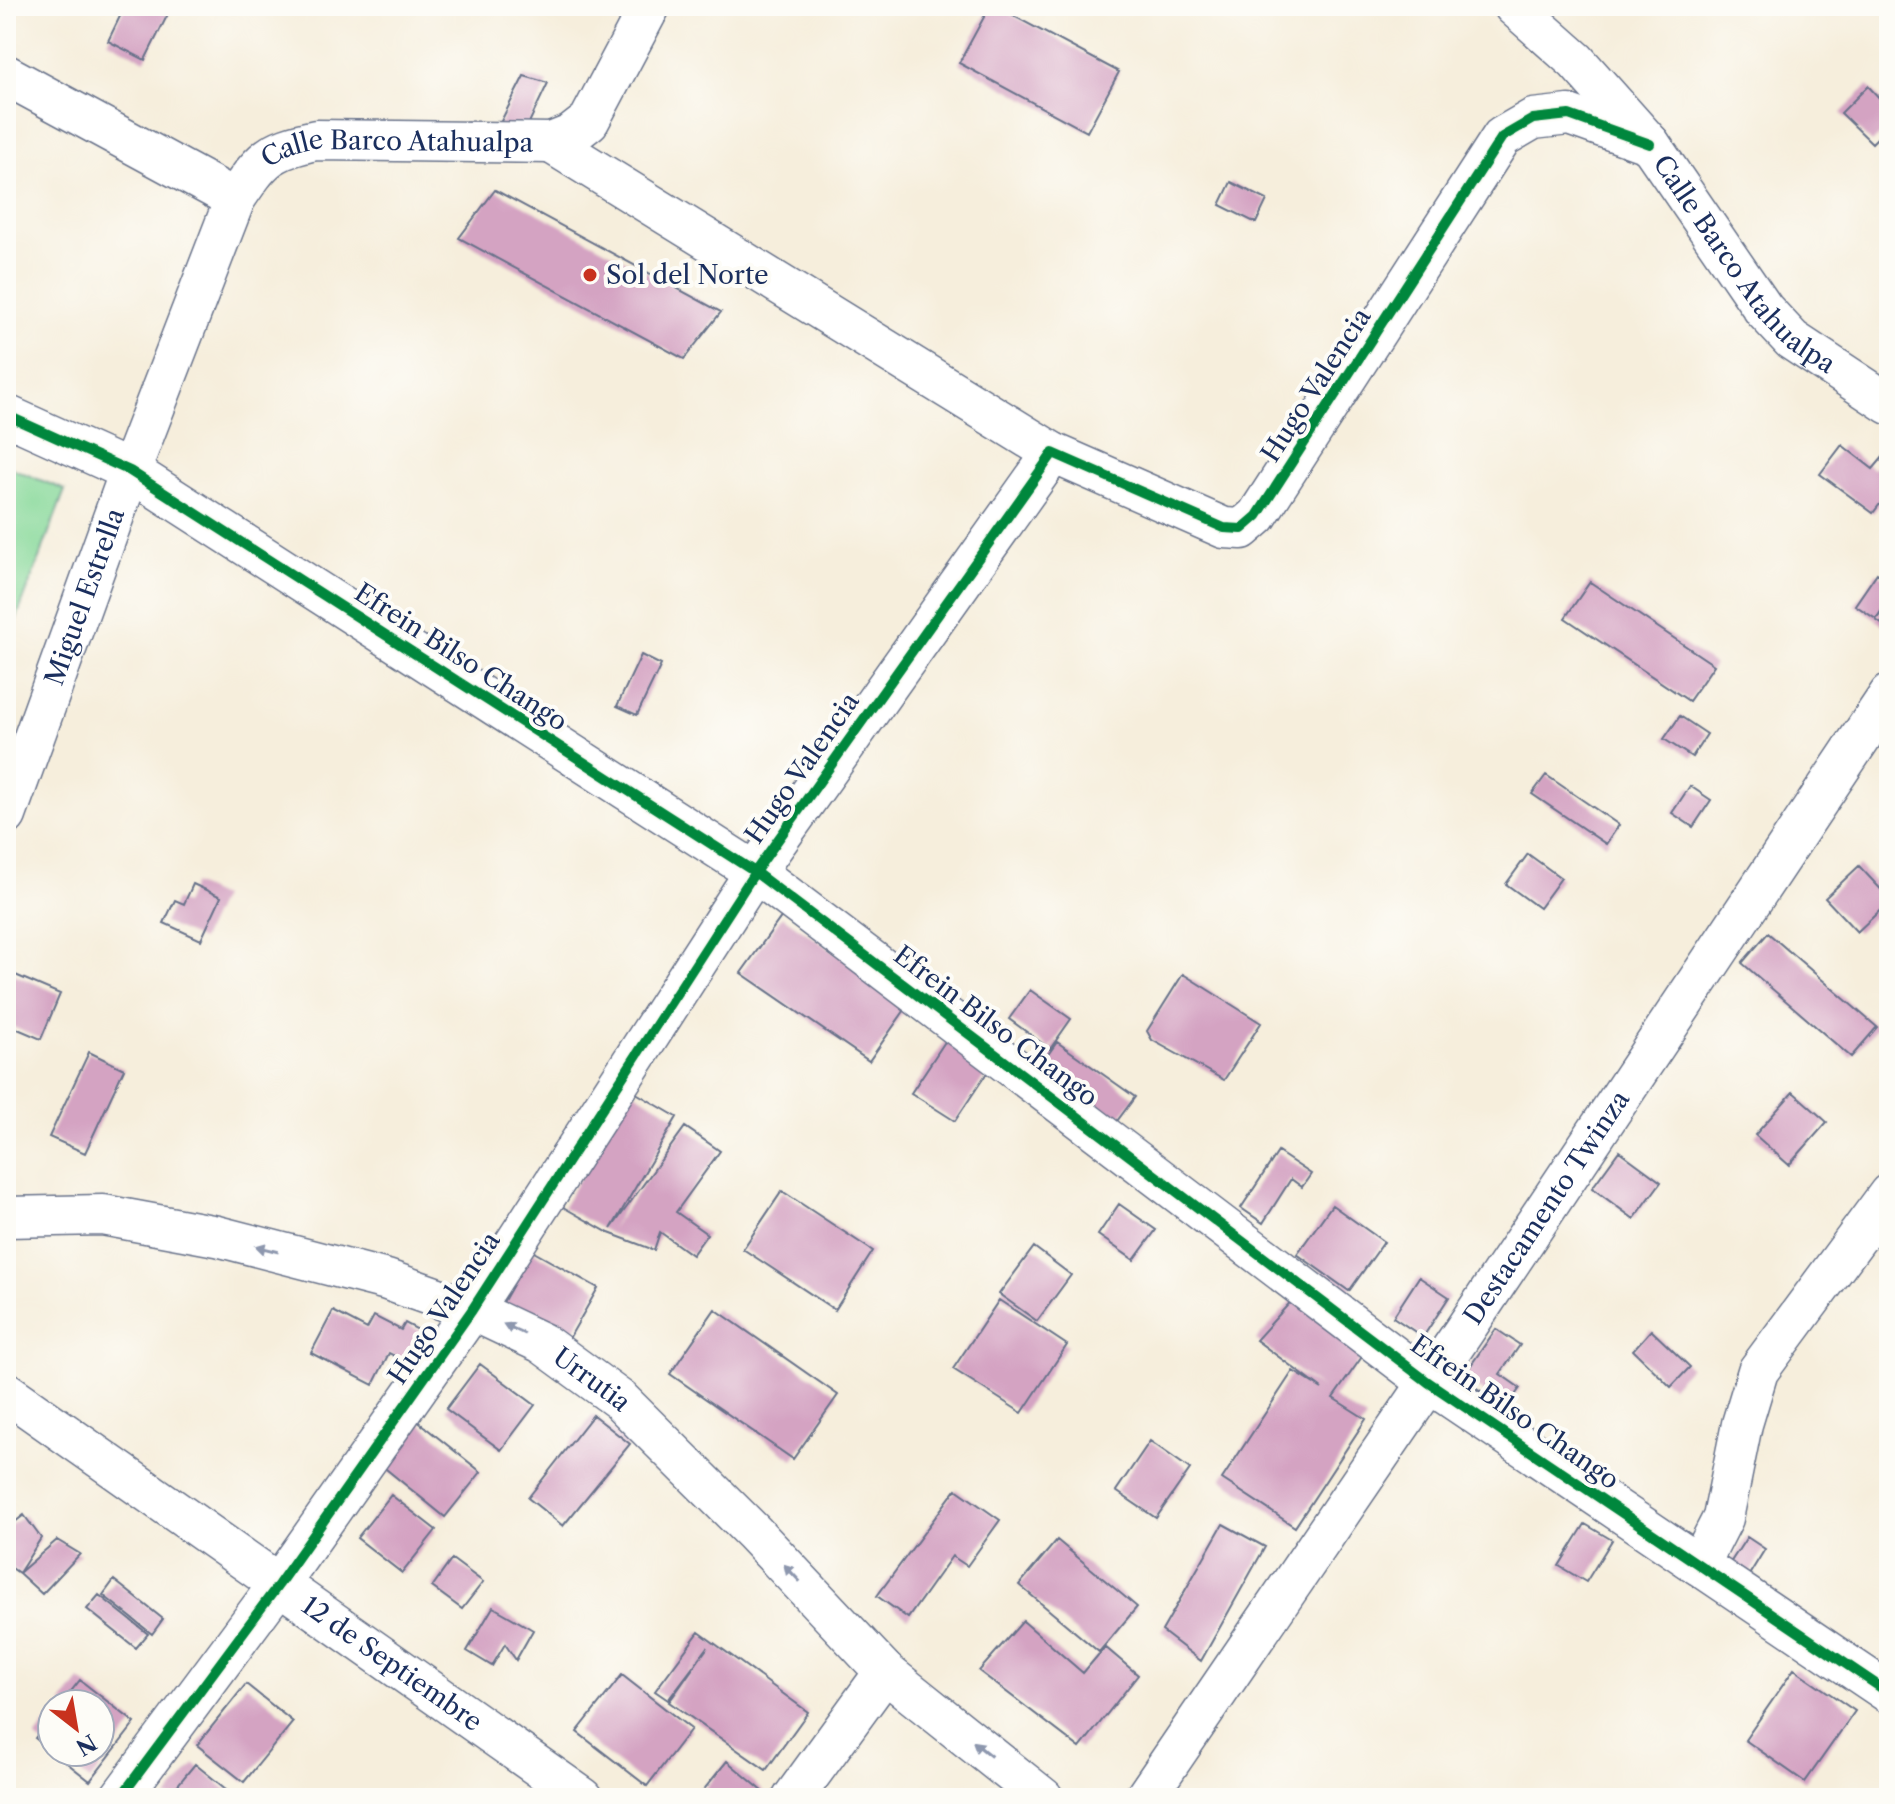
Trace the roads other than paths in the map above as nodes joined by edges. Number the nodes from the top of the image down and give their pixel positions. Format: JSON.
{"nodes":[{"id":1,"x":650,"y":6,"type":"edge"},
{"id":2,"x":1514,"y":6,"type":"edge"},
{"id":3,"x":6,"y":75,"type":"edge"},
{"id":4,"x":551,"y":143,"type":"junction"},
{"id":5,"x":1650,"y":144,"type":"junction"},
{"id":6,"x":235,"y":199,"type":"junction"},
{"id":7,"x":1889,"y":404,"type":"edge"},
{"id":8,"x":6,"y":415,"type":"edge"},
{"id":9,"x":1053,"y":453,"type":"junction"},
{"id":10,"x":130,"y":471,"type":"junction"},
{"id":11,"x":1889,"y":695,"type":"edge"},
{"id":12,"x":6,"y":815,"type":"edge"},
{"id":13,"x":755,"y":872,"type":"junction"},
{"id":14,"x":1889,"y":1194,"type":"edge"},
{"id":15,"x":6,"y":1217,"type":"edge"},
{"id":16,"x":472,"y":1310,"type":"junction"},
{"id":17,"x":1428,"y":1382,"type":"junction"},
{"id":18,"x":6,"y":1392,"type":"edge"},
{"id":19,"x":1699,"y":1565,"type":"junction"},
{"id":20,"x":279,"y":1584,"type":"junction"},
{"id":21,"x":885,"y":1672,"type":"junction"},
{"id":22,"x":1889,"y":1693,"type":"edge"},
{"id":23,"x":120,"y":1798,"type":"edge"},
{"id":24,"x":583,"y":1798,"type":"edge"},
{"id":25,"x":793,"y":1798,"type":"edge"},
{"id":26,"x":1043,"y":1798,"type":"edge"},
{"id":27,"x":1145,"y":1798,"type":"edge"}],
"edges":[{"from":1,"to":4,"type":"street","name":"Calle Barco Atahualpa"},
{"from":2,"to":5,"type":"street","name":"Calle Barco Atahualpa"},
{"from":3,"to":6,"type":"street"},
{"from":4,"to":6,"type":"street","name":"Calle Barco Atahualpa"},
{"from":4,"to":9,"type":"street"},
{"from":5,"to":7,"type":"street","name":"Calle Barco Atahualpa"},
{"from":5,"to":9,"type":"street","name":"Hugo Valencia"},
{"from":6,"to":10,"type":"street","name":"Miguel Estrella"},
{"from":8,"to":10,"type":"street","name":"Efrein Bilso Chango"},
{"from":9,"to":13,"type":"street","name":"Hugo Valencia"},
{"from":10,"to":12,"type":"street","name":"Miguel Estrella"},
{"from":10,"to":13,"type":"street","name":"Efrein Bilso Chango"},
{"from":11,"to":17,"type":"street","name":"Destacamento Twinza"},
{"from":13,"to":16,"type":"street","name":"Hugo Valencia"},
{"from":13,"to":17,"type":"street","name":"Efrein Bilso Chango"},
{"from":14,"to":19,"type":"street"},
{"from":16,"to":15,"type":"street","name":"Urrutia","one_way":true},
{"from":16,"to":20,"type":"street","name":"Hugo Valencia"},
{"from":21,"to":16,"type":"street","name":"Urrutia","one_way":true},
{"from":17,"to":19,"type":"street","name":"Efrein Bilso Chango"},
{"from":17,"to":27,"type":"street","name":"Destacamento Twinza"},
{"from":18,"to":20,"type":"street","name":"12 de Septiembre"},
{"from":19,"to":22,"type":"street","name":"Efrein Bilso Chango"},
{"from":20,"to":23,"type":"street","name":"Hugo Valencia"},
{"from":20,"to":24,"type":"street","name":"12 de Septiembre"},
{"from":21,"to":25,"type":"street"},
{"from":26,"to":21,"type":"street","name":"Urrutia","one_way":true}]}
